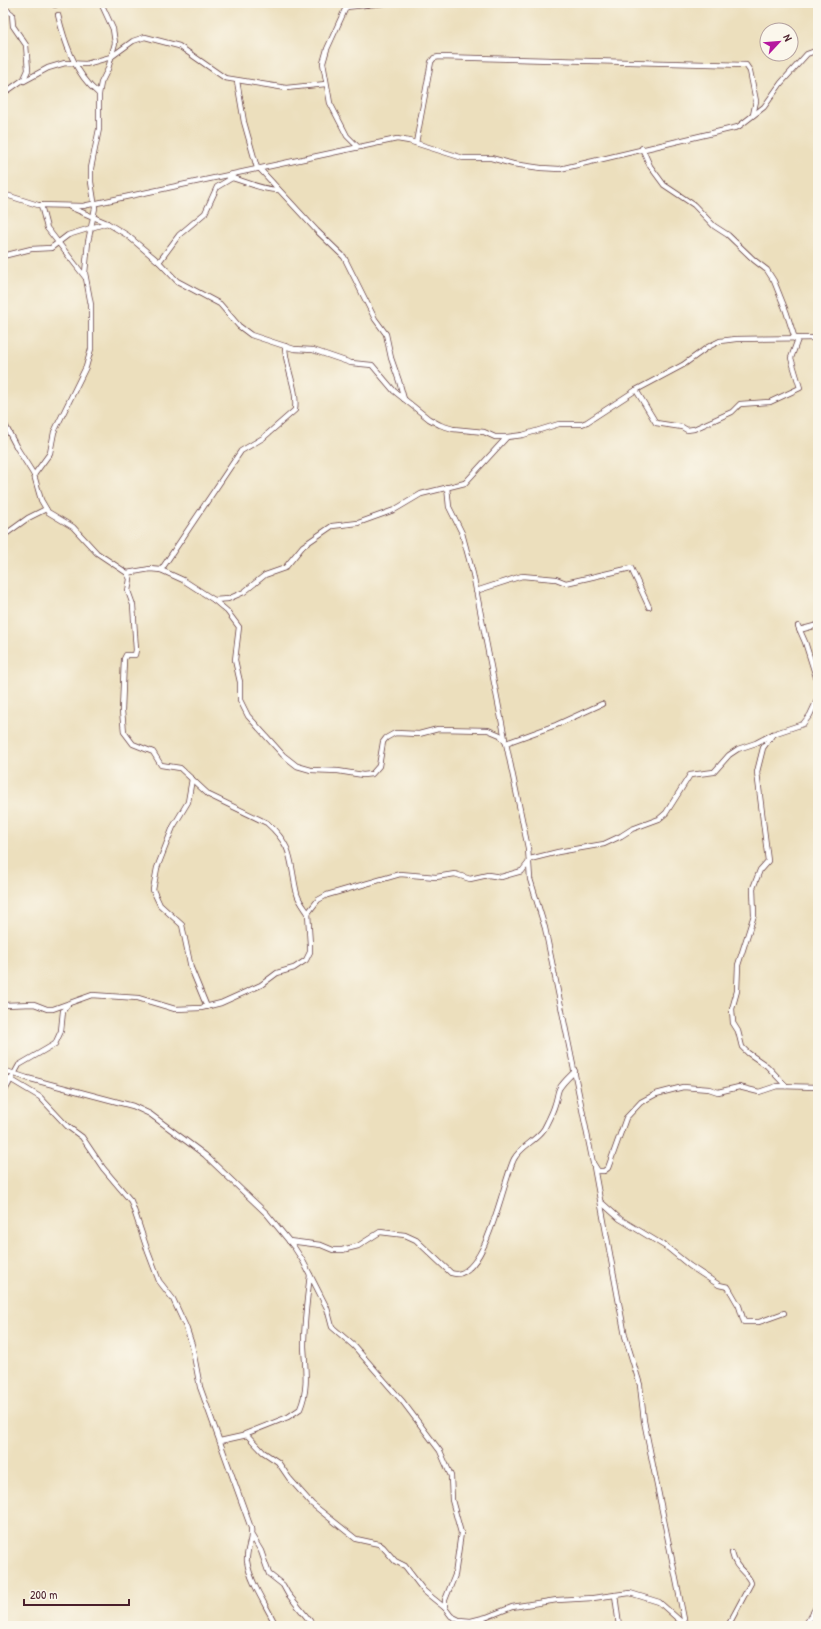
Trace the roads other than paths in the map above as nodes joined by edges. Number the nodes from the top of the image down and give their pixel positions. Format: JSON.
{"nodes":[{"id":1,"x":101,"y":3,"type":"edge"},
{"id":2,"x":385,"y":3,"type":"edge"},
{"id":3,"x":425,"y":3,"type":"edge"},
{"id":4,"x":462,"y":3,"type":"edge"},
{"id":5,"x":347,"y":5,"type":"edge"},
{"id":6,"x":3,"y":7,"type":"edge"},
{"id":7,"x":58,"y":15,"type":"dead end"},
{"id":8,"x":818,"y":50,"type":"edge"},
{"id":9,"x":111,"y":57,"type":"junction"},
{"id":10,"x":76,"y":64,"type":"junction"},
{"id":11,"x":24,"y":81,"type":"dead end"},
{"id":12,"x":237,"y":81,"type":"junction"},
{"id":13,"x":326,"y":84,"type":"junction"},
{"id":14,"x":3,"y":94,"type":"edge"},
{"id":15,"x":99,"y":94,"type":"junction"},
{"id":16,"x":753,"y":116,"type":"junction"},
{"id":17,"x":347,"y":136,"type":"junction"},
{"id":18,"x":416,"y":143,"type":"junction"},
{"id":19,"x":358,"y":147,"type":"junction"},
{"id":20,"x":642,"y":148,"type":"junction"},
{"id":21,"x":351,"y":149,"type":"junction"},
{"id":22,"x":258,"y":168,"type":"junction"},
{"id":23,"x":226,"y":176,"type":"junction"},
{"id":24,"x":232,"y":178,"type":"junction"},
{"id":25,"x":278,"y":190,"type":"junction"},
{"id":26,"x":3,"y":194,"type":"edge"},
{"id":27,"x":95,"y":203,"type":"junction"},
{"id":28,"x":41,"y":205,"type":"junction"},
{"id":29,"x":70,"y":207,"type":"junction"},
{"id":30,"x":94,"y":218,"type":"junction"},
{"id":31,"x":107,"y":222,"type":"junction"},
{"id":32,"x":92,"y":226,"type":"junction"},
{"id":33,"x":59,"y":243,"type":"junction"},
{"id":34,"x":3,"y":256,"type":"edge"},
{"id":35,"x":160,"y":262,"type":"junction"},
{"id":36,"x":86,"y":278,"type":"junction"},
{"id":37,"x":818,"y":338,"type":"edge"},
{"id":38,"x":797,"y":339,"type":"junction"},
{"id":39,"x":285,"y":346,"type":"junction"},
{"id":40,"x":636,"y":390,"type":"junction"},
{"id":41,"x":404,"y":399,"type":"junction"},
{"id":42,"x":3,"y":421,"type":"edge"},
{"id":43,"x":507,"y":437,"type":"junction"},
{"id":44,"x":34,"y":475,"type":"junction"},
{"id":45,"x":446,"y":487,"type":"junction"},
{"id":46,"x":46,"y":509,"type":"junction"},
{"id":47,"x":3,"y":536,"type":"edge"},
{"id":48,"x":161,"y":570,"type":"junction"},
{"id":49,"x":127,"y":573,"type":"junction"},
{"id":50,"x":476,"y":591,"type":"junction"},
{"id":51,"x":214,"y":600,"type":"junction"},
{"id":52,"x":649,"y":607,"type":"dead end"},
{"id":53,"x":818,"y":625,"type":"edge"},
{"id":54,"x":818,"y":683,"type":"edge"},
{"id":55,"x":818,"y":698,"type":"edge"},
{"id":56,"x":602,"y":704,"type":"dead end"},
{"id":57,"x":773,"y":734,"type":"junction"},
{"id":58,"x":506,"y":742,"type":"junction"},
{"id":59,"x":192,"y":779,"type":"junction"},
{"id":60,"x":530,"y":860,"type":"junction"},
{"id":61,"x":308,"y":913,"type":"junction"},
{"id":62,"x":70,"y":1003,"type":"junction"},
{"id":63,"x":3,"y":1005,"type":"edge"},
{"id":64,"x":207,"y":1007,"type":"junction"},
{"id":65,"x":3,"y":1070,"type":"edge"},
{"id":66,"x":575,"y":1071,"type":"junction"},
{"id":67,"x":13,"y":1073,"type":"junction"},
{"id":68,"x":10,"y":1079,"type":"junction"},
{"id":69,"x":786,"y":1086,"type":"junction"},
{"id":70,"x":818,"y":1087,"type":"edge"},
{"id":71,"x":3,"y":1094,"type":"edge"},
{"id":72,"x":593,"y":1165,"type":"junction"},
{"id":73,"x":601,"y":1202,"type":"junction"},
{"id":74,"x":289,"y":1241,"type":"junction"},
{"id":75,"x":310,"y":1275,"type":"junction"},
{"id":76,"x":784,"y":1313,"type":"dead end"},
{"id":77,"x":245,"y":1434,"type":"junction"},
{"id":78,"x":220,"y":1441,"type":"junction"},
{"id":79,"x":252,"y":1536,"type":"junction"},
{"id":80,"x":732,"y":1553,"type":"dead end"},
{"id":81,"x":615,"y":1595,"type":"junction"},
{"id":82,"x":818,"y":1604,"type":"edge"},
{"id":83,"x":445,"y":1608,"type":"junction"},
{"id":84,"x":276,"y":1626,"type":"edge"},
{"id":85,"x":314,"y":1626,"type":"edge"},
{"id":86,"x":619,"y":1626,"type":"edge"},
{"id":87,"x":685,"y":1626,"type":"edge"},
{"id":88,"x":728,"y":1626,"type":"edge"},
{"id":89,"x":805,"y":1626,"type":"edge"}],
"edges":[{"from":1,"to":9,"type":"street"},
{"from":2,"to":5,"type":"street"},
{"from":3,"to":4,"type":"street"},
{"from":5,"to":13,"type":"street"},
{"from":6,"to":14,"type":"street"},
{"from":7,"to":10,"type":"street"},
{"from":8,"to":16,"type":"street"},
{"from":9,"to":10,"type":"street"},
{"from":9,"to":12,"type":"street"},
{"from":9,"to":15,"type":"street"},
{"from":10,"to":11,"type":"street"},
{"from":10,"to":15,"type":"street"},
{"from":12,"to":13,"type":"street"},
{"from":12,"to":22,"type":"street"},
{"from":13,"to":17,"type":"street"},
{"from":15,"to":27,"type":"street"},
{"from":16,"to":18,"type":"street"},
{"from":16,"to":20,"type":"street"},
{"from":17,"to":19,"type":"street"},
{"from":17,"to":21,"type":"street"},
{"from":18,"to":19,"type":"street"},
{"from":18,"to":20,"type":"street"},
{"from":19,"to":21,"type":"street"},
{"from":20,"to":38,"type":"street"},
{"from":21,"to":22,"type":"street"},
{"from":22,"to":23,"type":"street"},
{"from":22,"to":25,"type":"street"},
{"from":23,"to":24,"type":"street"},
{"from":23,"to":27,"type":"street"},
{"from":24,"to":25,"type":"street"},
{"from":24,"to":35,"type":"street"},
{"from":25,"to":41,"type":"street"},
{"from":26,"to":28,"type":"street"},
{"from":27,"to":29,"type":"street"},
{"from":27,"to":30,"type":"street"},
{"from":28,"to":29,"type":"street"},
{"from":28,"to":33,"type":"street"},
{"from":29,"to":30,"type":"street"},
{"from":30,"to":31,"type":"street"},
{"from":30,"to":32,"type":"street"},
{"from":31,"to":32,"type":"street"},
{"from":31,"to":35,"type":"street"},
{"from":32,"to":33,"type":"street"},
{"from":32,"to":36,"type":"street"},
{"from":33,"to":34,"type":"street"},
{"from":33,"to":36,"type":"street"},
{"from":35,"to":39,"type":"street"},
{"from":36,"to":44,"type":"street"},
{"from":37,"to":38,"type":"street"},
{"from":38,"to":40,"type":"street"},
{"from":38,"to":40,"type":"street"},
{"from":39,"to":41,"type":"street"},
{"from":39,"to":48,"type":"street"},
{"from":40,"to":43,"type":"street"},
{"from":41,"to":43,"type":"street"},
{"from":42,"to":44,"type":"street"},
{"from":43,"to":45,"type":"street"},
{"from":44,"to":46,"type":"street"},
{"from":45,"to":50,"type":"street"},
{"from":45,"to":51,"type":"street"},
{"from":46,"to":47,"type":"street"},
{"from":46,"to":49,"type":"street"},
{"from":48,"to":49,"type":"street"},
{"from":48,"to":51,"type":"street"},
{"from":49,"to":59,"type":"street"},
{"from":50,"to":52,"type":"street"},
{"from":50,"to":58,"type":"street"},
{"from":51,"to":58,"type":"street"},
{"from":53,"to":54,"type":"street"},
{"from":55,"to":57,"type":"street"},
{"from":56,"to":58,"type":"street"},
{"from":57,"to":60,"type":"street"},
{"from":57,"to":69,"type":"street"},
{"from":58,"to":60,"type":"street"},
{"from":59,"to":61,"type":"street"},
{"from":59,"to":64,"type":"street"},
{"from":60,"to":61,"type":"street"},
{"from":60,"to":66,"type":"street"},
{"from":61,"to":64,"type":"street"},
{"from":62,"to":63,"type":"street"},
{"from":62,"to":64,"type":"street"},
{"from":62,"to":67,"type":"street"},
{"from":65,"to":67,"type":"street"},
{"from":66,"to":72,"type":"street"},
{"from":66,"to":74,"type":"street"},
{"from":67,"to":68,"type":"street"},
{"from":67,"to":74,"type":"street"},
{"from":68,"to":71,"type":"street"},
{"from":68,"to":78,"type":"street"},
{"from":69,"to":70,"type":"street"},
{"from":69,"to":72,"type":"street"},
{"from":72,"to":73,"type":"street"},
{"from":73,"to":76,"type":"street"},
{"from":73,"to":87,"type":"street"},
{"from":74,"to":75,"type":"street"},
{"from":75,"to":77,"type":"street"},
{"from":75,"to":83,"type":"street"},
{"from":77,"to":78,"type":"street"},
{"from":77,"to":83,"type":"street"},
{"from":78,"to":79,"type":"street"},
{"from":79,"to":84,"type":"street"},
{"from":79,"to":85,"type":"street"},
{"from":80,"to":88,"type":"street"},
{"from":81,"to":83,"type":"street"},
{"from":81,"to":86,"type":"street"},
{"from":81,"to":87,"type":"street"},
{"from":82,"to":89,"type":"street"}]}
